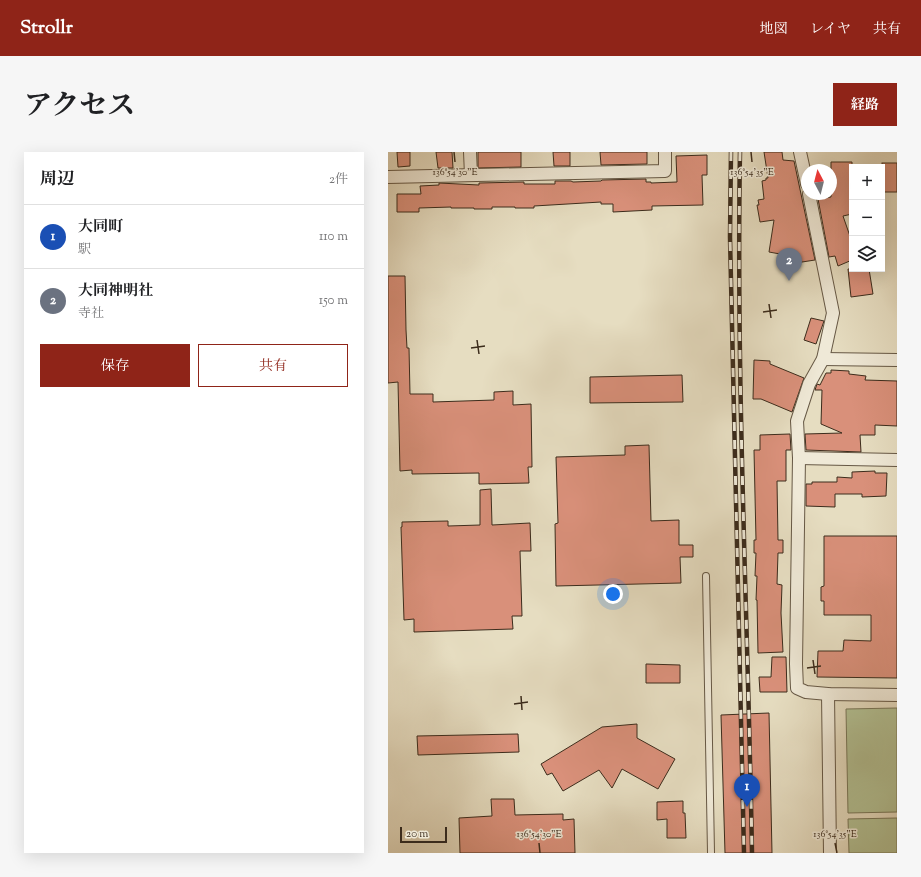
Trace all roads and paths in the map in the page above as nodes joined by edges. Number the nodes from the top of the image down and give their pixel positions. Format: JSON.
{"nodes":[{"id":1,"x":470,"y":152,"type":"edge"},
{"id":2,"x":665,"y":152,"type":"edge"},
{"id":3,"x":800,"y":152,"type":"edge"},
{"id":4,"x":803,"y":164,"type":"edge"},
{"id":5,"x":471,"y":175,"type":"junction"},
{"id":6,"x":388,"y":177,"type":"edge"},
{"id":7,"x":810,"y":200,"type":"edge"},
{"id":8,"x":823,"y":359,"type":"junction"},
{"id":9,"x":897,"y":360,"type":"edge"},
{"id":10,"x":799,"y":458,"type":"junction"},
{"id":11,"x":897,"y":460,"type":"edge"},
{"id":12,"x":706,"y":576,"type":"dead end"},
{"id":13,"x":828,"y":694,"type":"junction"},
{"id":14,"x":897,"y":695,"type":"edge"},
{"id":15,"x":711,"y":853,"type":"edge"},
{"id":16,"x":830,"y":853,"type":"edge"}],
"edges":[{"from":1,"to":5,"type":"street"},
{"from":2,"to":5,"type":"street"},
{"from":3,"to":4,"type":"street"},
{"from":5,"to":6,"type":"street"},
{"from":7,"to":8,"type":"street"},
{"from":8,"to":9,"type":"street"},
{"from":8,"to":10,"type":"street"},
{"from":10,"to":11,"type":"street"},
{"from":10,"to":13,"type":"street"},
{"from":12,"to":15,"type":"lane"},
{"from":13,"to":14,"type":"street"},
{"from":13,"to":16,"type":"street"}]}
